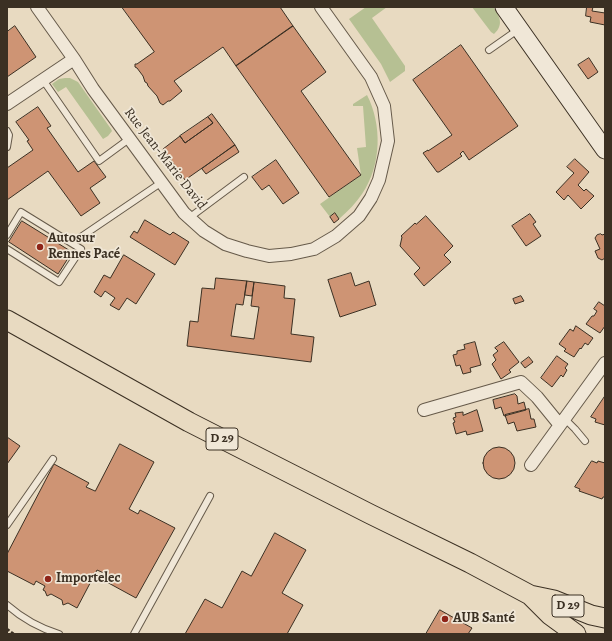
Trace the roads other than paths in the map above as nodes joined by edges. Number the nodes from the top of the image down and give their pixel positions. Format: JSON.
{"nodes":[{"id":1,"x":37,"y":7,"type":"edge"},
{"id":2,"x":321,"y":7,"type":"edge"},
{"id":3,"x":504,"y":7,"type":"edge"},
{"id":4,"x":519,"y":29,"type":"junction"},
{"id":5,"x":489,"y":50,"type":"dead end"},
{"id":6,"x":74,"y":59,"type":"junction"},
{"id":7,"x":43,"y":80,"type":"junction"},
{"id":8,"x":7,"y":104,"type":"edge"},
{"id":9,"x":7,"y":131,"type":"edge"},
{"id":10,"x":130,"y":139,"type":"junction"},
{"id":11,"x":7,"y":147,"type":"edge"},
{"id":12,"x":605,"y":150,"type":"edge"},
{"id":13,"x":244,"y":177,"type":"dead end"},
{"id":14,"x":162,"y":182,"type":"junction"},
{"id":15,"x":189,"y":218,"type":"junction"},
{"id":16,"x":7,"y":235,"type":"edge"},
{"id":17,"x":72,"y":243,"type":"junction"},
{"id":18,"x":7,"y":249,"type":"edge"},
{"id":19,"x":7,"y":320,"type":"edge"},
{"id":20,"x":605,"y":364,"type":"edge"},
{"id":21,"x":424,"y":410,"type":"dead end"},
{"id":22,"x":562,"y":421,"type":"junction"},
{"id":23,"x":585,"y":441,"type":"dead end"},
{"id":24,"x":53,"y":459,"type":"dead end"},
{"id":25,"x":531,"y":465,"type":"dead end"},
{"id":26,"x":210,"y":496,"type":"dead end"},
{"id":27,"x":7,"y":525,"type":"edge"},
{"id":28,"x":530,"y":595,"type":"junction"},
{"id":29,"x":7,"y":604,"type":"edge"},
{"id":30,"x":605,"y":618,"type":"edge"},
{"id":31,"x":59,"y":634,"type":"edge"},
{"id":32,"x":134,"y":634,"type":"edge"},
{"id":33,"x":576,"y":634,"type":"edge"}],
"edges":[{"from":1,"to":6,"type":"street","name":"Rue Jean-Marie David"},
{"from":2,"to":15,"type":"street","name":"Rue Jean-Marie David"},
{"from":3,"to":4,"type":"street"},
{"from":4,"to":5,"type":"lane"},
{"from":4,"to":12,"type":"street"},
{"from":6,"to":7,"type":"street"},
{"from":6,"to":10,"type":"street","name":"Rue Jean-Marie David"},
{"from":7,"to":8,"type":"street"},
{"from":7,"to":10,"type":"lane"},
{"from":9,"to":11,"type":"lane"},
{"from":10,"to":14,"type":"street","name":"Rue Jean-Marie David"},
{"from":13,"to":15,"type":"lane"},
{"from":14,"to":15,"type":"street","name":"Rue Jean-Marie David"},
{"from":14,"to":17,"type":"lane"},
{"from":16,"to":17,"type":"lane"},
{"from":17,"to":18,"type":"lane"},
{"from":19,"to":28,"type":"main road","number":"D 29"},
{"from":20,"to":22,"type":"street"},
{"from":21,"to":22,"type":"street"},
{"from":22,"to":23,"type":"lane"},
{"from":22,"to":25,"type":"street"},
{"from":24,"to":27,"type":"lane"},
{"from":26,"to":32,"type":"lane"},
{"from":28,"to":30,"type":"main road","number":"D 29"},
{"from":28,"to":33,"type":"main road","number":"D 29"},
{"from":29,"to":31,"type":"lane"}]}
